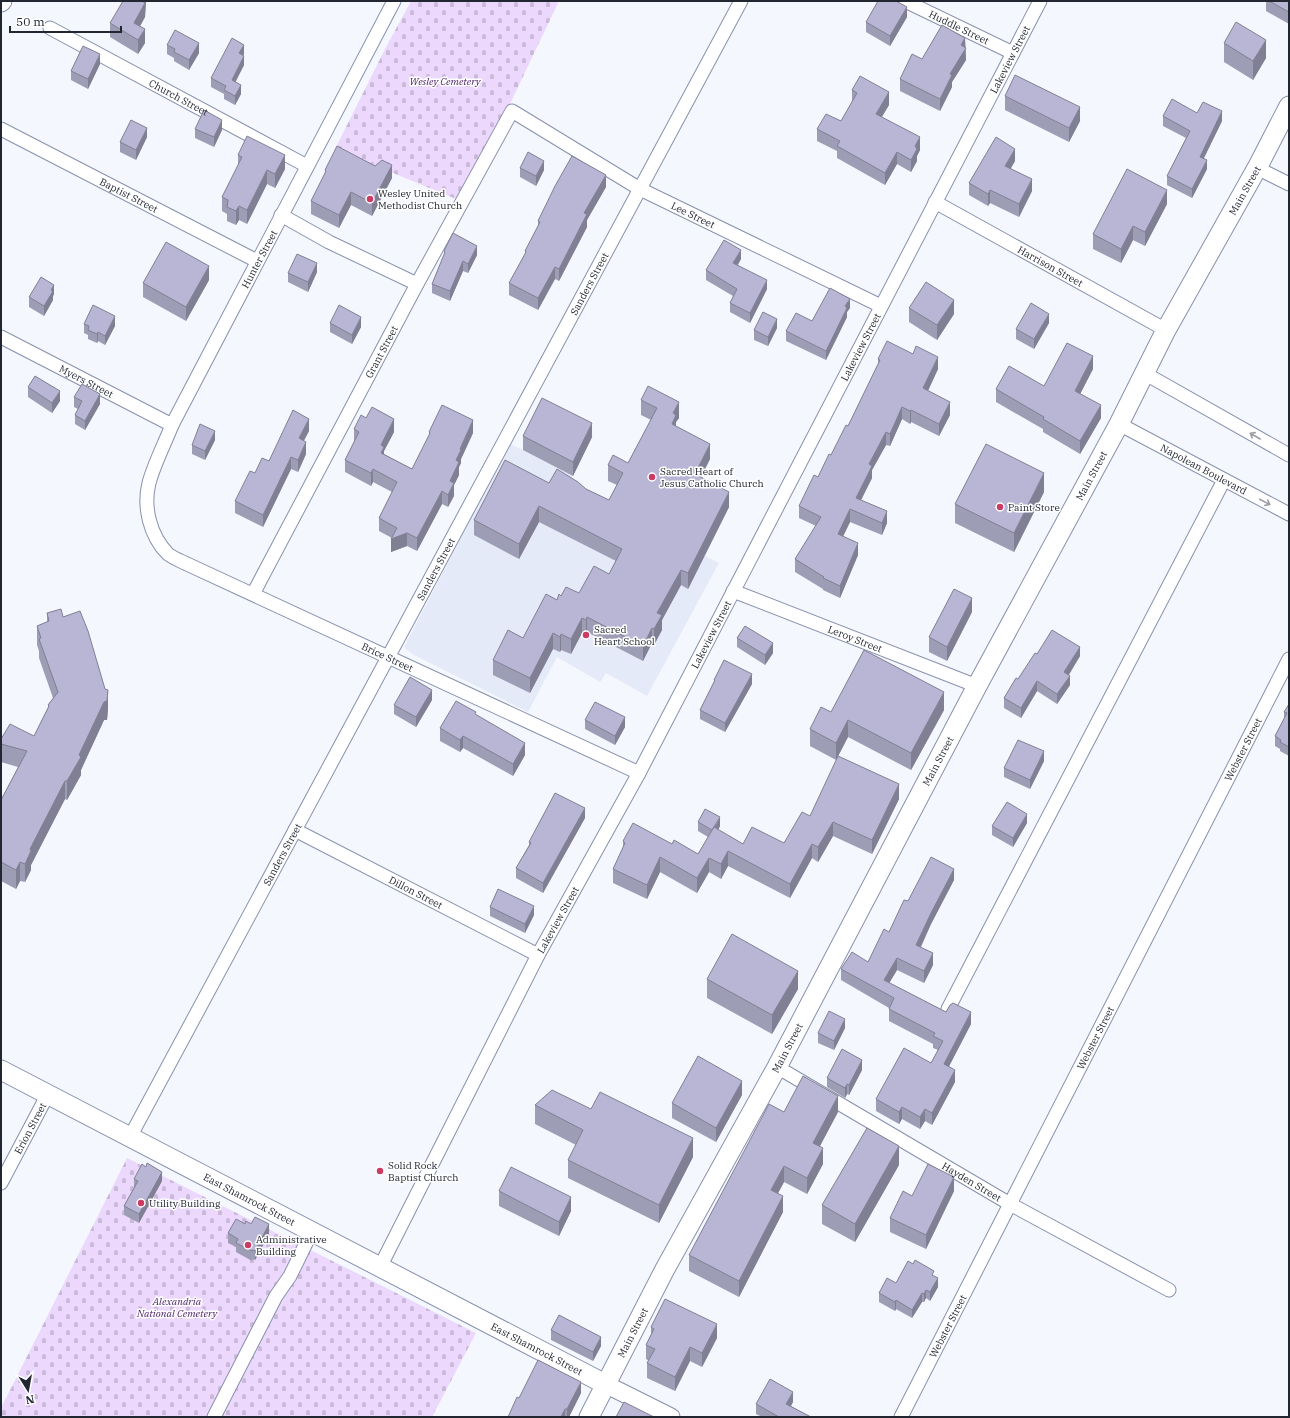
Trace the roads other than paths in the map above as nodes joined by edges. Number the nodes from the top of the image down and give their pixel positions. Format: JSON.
{"nodes":[{"id":1,"x":741,"y":1,"type":"edge"},
{"id":2,"x":905,"y":1,"type":"edge"},
{"id":3,"x":1040,"y":1,"type":"edge"},
{"id":4,"x":390,"y":2,"type":"edge"},
{"id":5,"x":50,"y":28,"type":"dead end"},
{"id":6,"x":1013,"y":54,"type":"junction"},
{"id":7,"x":1289,"y":106,"type":"edge"},
{"id":8,"x":512,"y":111,"type":"joint"},
{"id":9,"x":1,"y":129,"type":"edge"},
{"id":10,"x":307,"y":166,"type":"junction"},
{"id":11,"x":1257,"y":168,"type":"junction"},
{"id":12,"x":1289,"y":184,"type":"edge"},
{"id":13,"x":640,"y":189,"type":"junction"},
{"id":14,"x":936,"y":202,"type":"junction"},
{"id":15,"x":281,"y":215,"type":"junction"},
{"id":16,"x":257,"y":261,"type":"junction"},
{"id":17,"x":417,"y":284,"type":"junction"},
{"id":18,"x":881,"y":306,"type":"junction"},
{"id":19,"x":1166,"y":330,"type":"junction"},
{"id":20,"x":1,"y":337,"type":"edge"},
{"id":21,"x":1144,"y":373,"type":"junction"},
{"id":22,"x":1119,"y":424,"type":"junction"},
{"id":23,"x":172,"y":425,"type":"junction"},
{"id":24,"x":1289,"y":455,"type":"edge"},
{"id":25,"x":1224,"y":480,"type":"junction"},
{"id":26,"x":1289,"y":514,"type":"edge"},
{"id":27,"x":150,"y":524,"type":"joint"},
{"id":28,"x":733,"y":590,"type":"junction"},
{"id":29,"x":253,"y":594,"type":"junction"},
{"id":30,"x":388,"y":657,"type":"junction"},
{"id":31,"x":1289,"y":659,"type":"edge"},
{"id":32,"x":977,"y":686,"type":"junction"},
{"id":33,"x":639,"y":774,"type":"junction"},
{"id":34,"x":295,"y":830,"type":"junction"},
{"id":35,"x":538,"y":955,"type":"junction"},
{"id":36,"x":948,"y":1009,"type":"edge"},
{"id":37,"x":777,"y":1066,"type":"junction"},
{"id":38,"x":1,"y":1070,"type":"edge"},
{"id":39,"x":48,"y":1094,"type":"junction"},
{"id":40,"x":130,"y":1137,"type":"junction"},
{"id":41,"x":1,"y":1183,"type":"edge"},
{"id":42,"x":1010,"y":1204,"type":"junction"},
{"id":43,"x":312,"y":1231,"type":"junction"},
{"id":44,"x":380,"y":1267,"type":"junction"},
{"id":45,"x":1169,"y":1290,"type":"dead end"},
{"id":46,"x":605,"y":1384,"type":"junction"},
{"id":47,"x":214,"y":1417,"type":"edge"},
{"id":48,"x":588,"y":1417,"type":"edge"},
{"id":49,"x":671,"y":1417,"type":"edge"},
{"id":50,"x":901,"y":1417,"type":"edge"}],
"edges":[{"from":1,"to":13,"type":"street","name":"Sanders Street"},
{"from":2,"to":6,"type":"street","name":"Huddle Street"},
{"from":3,"to":6,"type":"street","name":"Lakeview Street"},
{"from":4,"to":10,"type":"street","name":"Hunter Street"},
{"from":5,"to":10,"type":"street","name":"Church Street"},
{"from":6,"to":14,"type":"street","name":"Lakeview Street"},
{"from":7,"to":11,"type":"main road","name":"Main Street"},
{"from":8,"to":13,"type":"street","name":"Lee Street"},
{"from":8,"to":17,"type":"street","name":"Grant Street"},
{"from":9,"to":16,"type":"street","name":"Baptist Street"},
{"from":10,"to":15,"type":"street","name":"Hunter Street"},
{"from":11,"to":12,"type":"street"},
{"from":11,"to":19,"type":"main road","name":"Main Street"},
{"from":13,"to":18,"type":"street","name":"Lee Street"},
{"from":13,"to":30,"type":"street","name":"Sanders Street"},
{"from":14,"to":18,"type":"street","name":"Lakeview Street"},
{"from":14,"to":19,"type":"street","name":"Harrison Street"},
{"from":15,"to":16,"type":"street","name":"Hunter Street"},
{"from":15,"to":17,"type":"street"},
{"from":16,"to":23,"type":"street","name":"Hunter Street"},
{"from":17,"to":29,"type":"street","name":"Grant Street"},
{"from":18,"to":28,"type":"street","name":"Lakeview Street"},
{"from":19,"to":21,"type":"main road","name":"Main Street"},
{"from":20,"to":23,"type":"street","name":"Myers Street"},
{"from":21,"to":22,"type":"main road","name":"Main Street"},
{"from":24,"to":21,"type":"street","one_way":true},
{"from":22,"to":25,"type":"street","name":"Napolean Boulevard"},
{"from":22,"to":32,"type":"main road","name":"Main Street"},
{"from":23,"to":27,"type":"street","name":"Hunter Street"},
{"from":25,"to":26,"type":"street","name":"Napolean Boulevard","one_way":true},
{"from":25,"to":36,"type":"street"},
{"from":27,"to":29,"type":"street","name":"Brice Street"},
{"from":28,"to":32,"type":"street","name":"Leroy Street"},
{"from":28,"to":33,"type":"street","name":"Lakeview Street"},
{"from":29,"to":30,"type":"street","name":"Brice Street"},
{"from":30,"to":33,"type":"street","name":"Brice Street"},
{"from":30,"to":34,"type":"street","name":"Sanders Street"},
{"from":31,"to":42,"type":"street","name":"Webster Street"},
{"from":32,"to":37,"type":"main road","name":"Main Street"},
{"from":33,"to":35,"type":"street","name":"Lakeview Street"},
{"from":34,"to":35,"type":"street","name":"Dillon Street"},
{"from":34,"to":40,"type":"street","name":"Sanders Street"},
{"from":35,"to":44,"type":"street","name":"Lakeview Street"},
{"from":37,"to":42,"type":"street","name":"Hayden Street"},
{"from":37,"to":46,"type":"main road","name":"Main Street"},
{"from":38,"to":39,"type":"main road","name":"East Shamrock Street"},
{"from":39,"to":40,"type":"main road","name":"East Shamrock Street"},
{"from":39,"to":41,"type":"street","name":"Erion Street"},
{"from":40,"to":43,"type":"main road","name":"East Shamrock Street"},
{"from":42,"to":45,"type":"street","name":"Hayden Street"},
{"from":42,"to":50,"type":"street","name":"Webster Street"},
{"from":43,"to":44,"type":"main road","name":"East Shamrock Street"},
{"from":43,"to":47,"type":"street"},
{"from":44,"to":46,"type":"main road","name":"East Shamrock Street"},
{"from":46,"to":48,"type":"main road","name":"Main Street"},
{"from":46,"to":49,"type":"street"}]}
